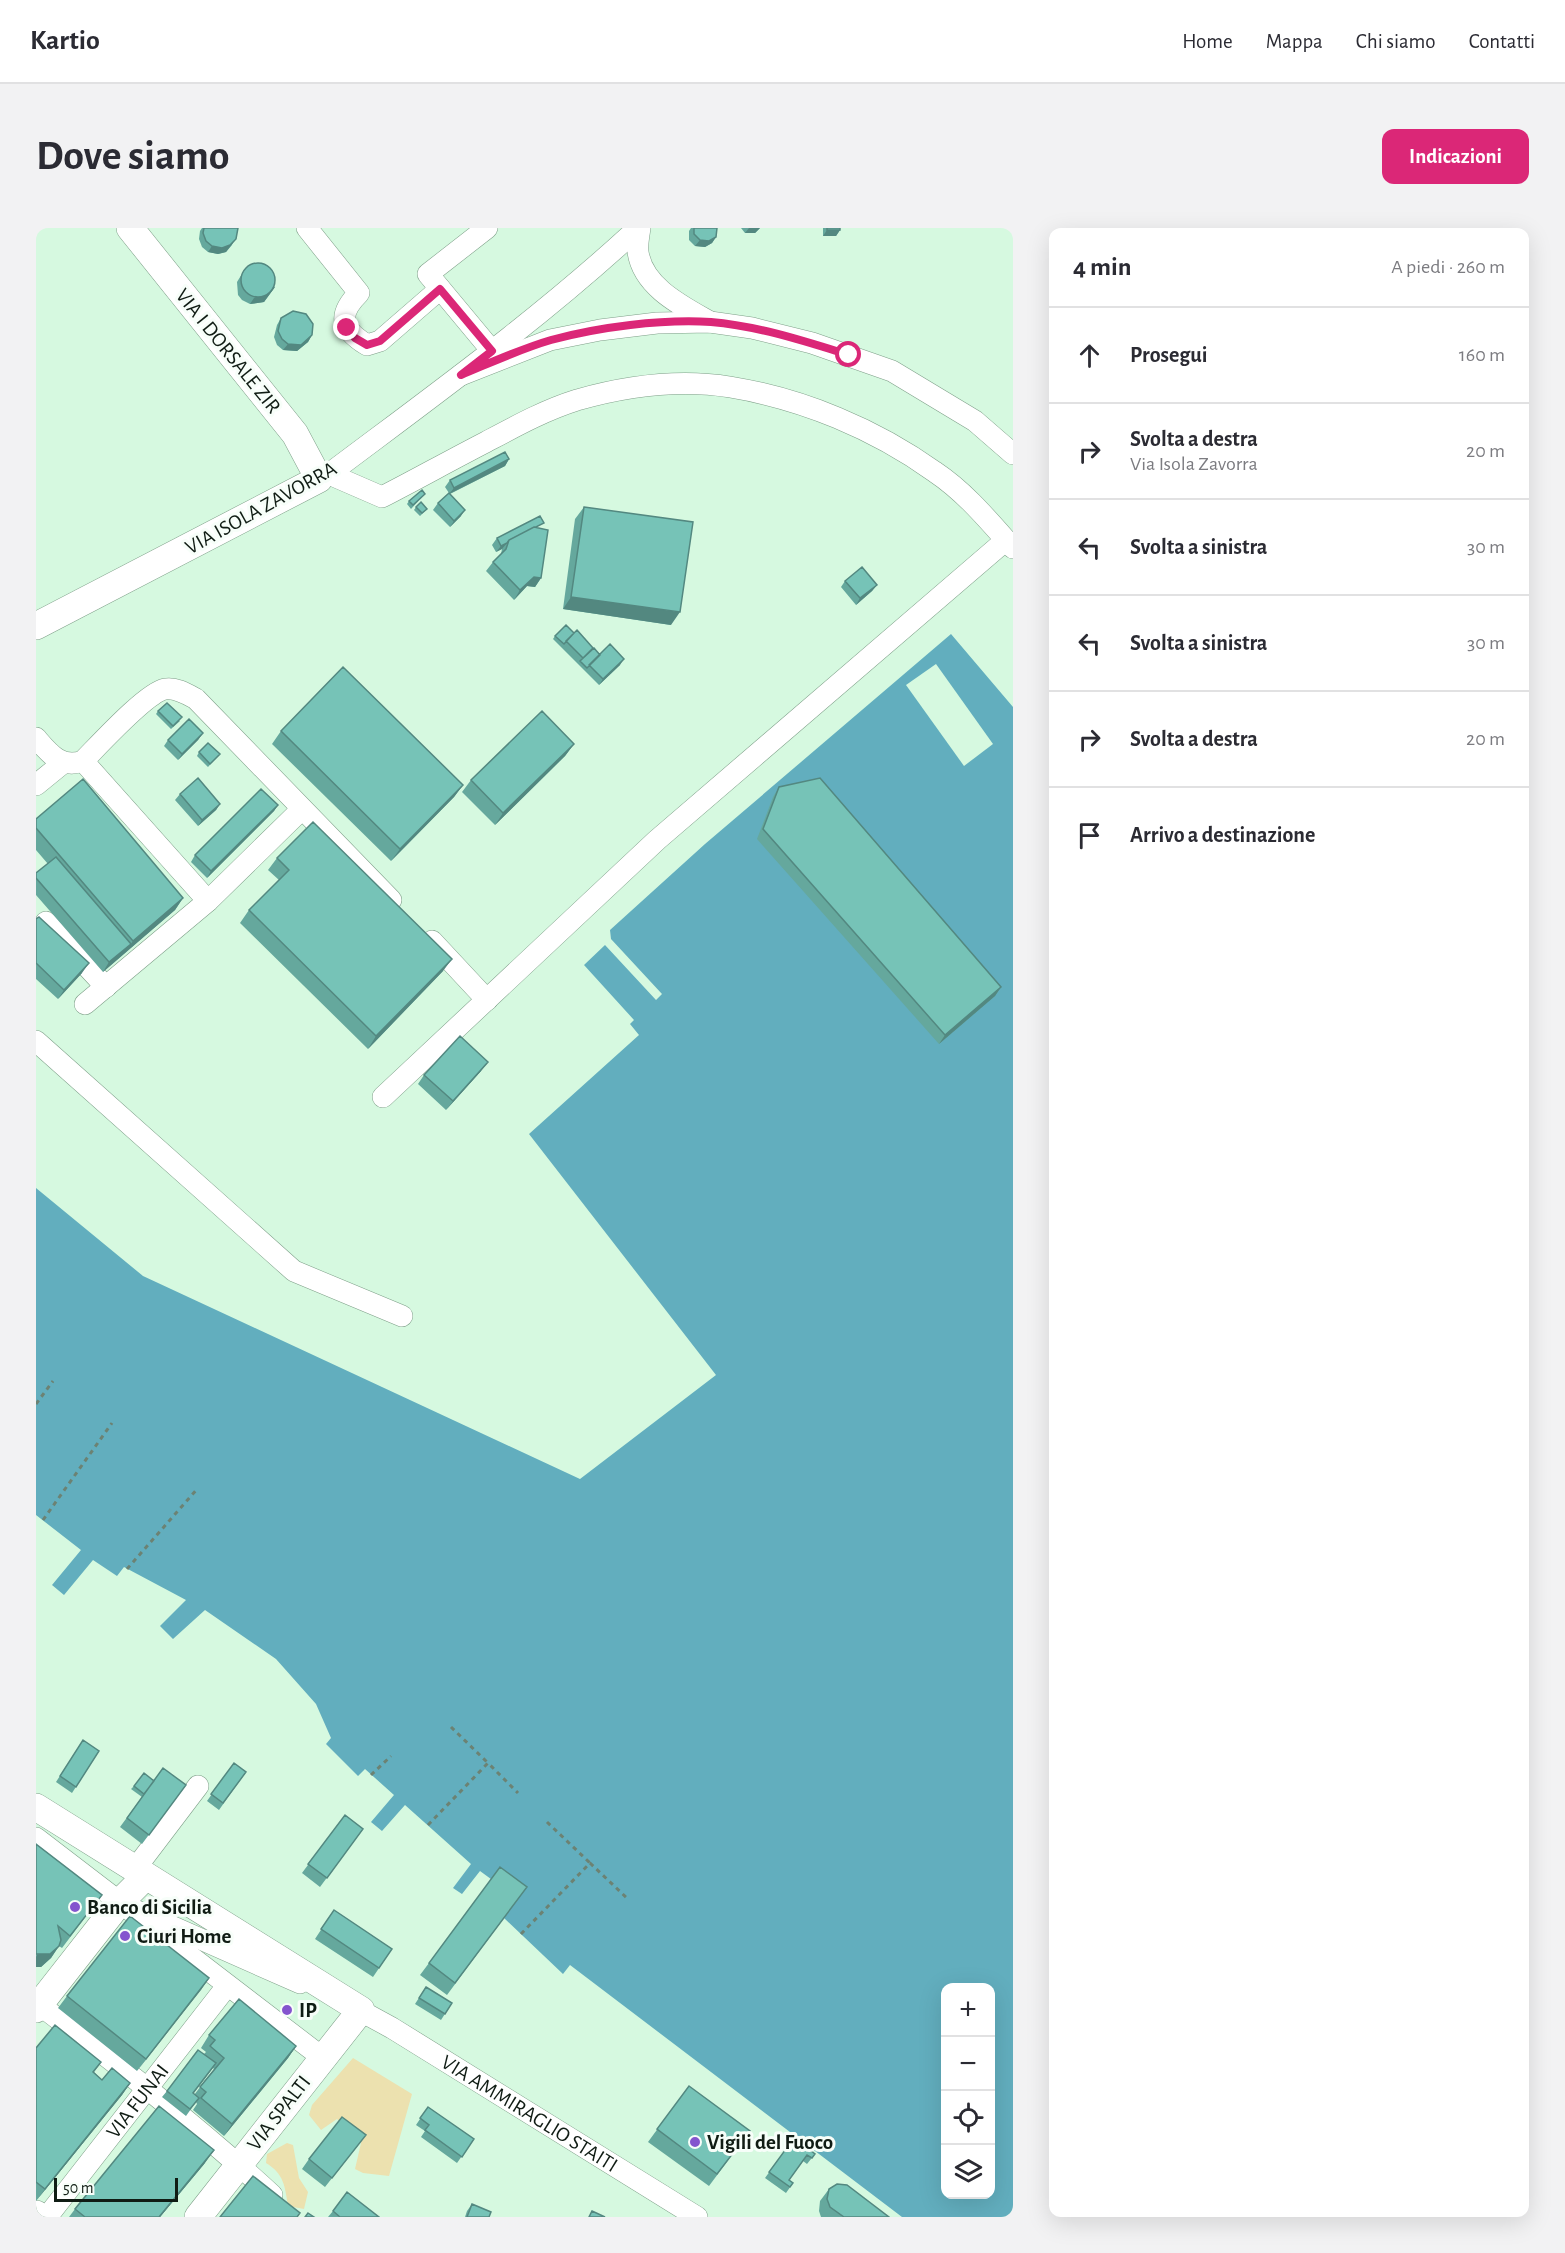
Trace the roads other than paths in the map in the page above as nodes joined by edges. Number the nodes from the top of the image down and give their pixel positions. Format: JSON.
{"nodes":[{"id":1,"x":130,"y":228,"type":"edge"},
{"id":2,"x":307,"y":228,"type":"edge"},
{"id":3,"x":487,"y":228,"type":"edge"},
{"id":4,"x":639,"y":228,"type":"edge"},
{"id":5,"x":440,"y":289,"type":"junction"},
{"id":6,"x":710,"y":322,"type":"junction"},
{"id":7,"x":492,"y":351,"type":"junction"},
{"id":8,"x":461,"y":375,"type":"junction"},
{"id":9,"x":1013,"y":454,"type":"edge"},
{"id":10,"x":324,"y":477,"type":"junction"},
{"id":11,"x":1010,"y":544,"type":"edge"},
{"id":12,"x":36,"y":626,"type":"edge"},
{"id":13,"x":36,"y":738,"type":"edge"},
{"id":14,"x":73,"y":762,"type":"junction"},
{"id":15,"x":36,"y":785,"type":"edge"},
{"id":16,"x":302,"y":809,"type":"junction"},
{"id":17,"x":208,"y":901,"type":"junction"},
{"id":18,"x":402,"y":911,"type":"edge"},
{"id":19,"x":46,"y":922,"type":"edge"},
{"id":20,"x":419,"y":928,"type":"edge"},
{"id":21,"x":106,"y":987,"type":"junction"},
{"id":22,"x":487,"y":1000,"type":"junction"},
{"id":23,"x":85,"y":1004,"type":"dead end"},
{"id":24,"x":36,"y":1041,"type":"edge"},
{"id":25,"x":383,"y":1097,"type":"dead end"},
{"id":26,"x":402,"y":1316,"type":"dead end"},
{"id":27,"x":198,"y":1786,"type":"dead end"},
{"id":28,"x":36,"y":1807,"type":"edge"},
{"id":29,"x":36,"y":1838,"type":"edge"},
{"id":30,"x":141,"y":1873,"type":"junction"},
{"id":31,"x":119,"y":1903,"type":"junction"},
{"id":32,"x":227,"y":1986,"type":"junction"},
{"id":33,"x":37,"y":2005,"type":"edge"},
{"id":34,"x":361,"y":2010,"type":"junction"},
{"id":35,"x":323,"y":2058,"type":"junction"},
{"id":36,"x":148,"y":2088,"type":"junction"},
{"id":37,"x":239,"y":2164,"type":"junction"},
{"id":38,"x":285,"y":2207,"type":"edge"},
{"id":39,"x":684,"y":2214,"type":"edge"},
{"id":40,"x":47,"y":2217,"type":"edge"},
{"id":41,"x":198,"y":2217,"type":"edge"}],
"edges":[{"from":1,"to":10,"type":"main road","name":"VIA I DORSALE ZIR"},
{"from":2,"to":5,"type":"street"},
{"from":3,"to":5,"type":"street"},
{"from":4,"to":6,"type":"street"},
{"from":4,"to":7,"type":"street","name":"VIA ISOLA ZAVORRA"},
{"from":5,"to":7,"type":"street"},
{"from":6,"to":8,"type":"street"},
{"from":6,"to":9,"type":"street"},
{"from":7,"to":8,"type":"street","name":"VIA ISOLA ZAVORRA"},
{"from":8,"to":10,"type":"street","name":"VIA ISOLA ZAVORRA"},
{"from":10,"to":11,"type":"street"},
{"from":10,"to":12,"type":"main road","name":"VIA ISOLA ZAVORRA"},
{"from":11,"to":22,"type":"street"},
{"from":13,"to":14,"type":"street"},
{"from":14,"to":15,"type":"street"},
{"from":14,"to":16,"type":"street"},
{"from":14,"to":17,"type":"street"},
{"from":16,"to":17,"type":"street"},
{"from":16,"to":18,"type":"street"},
{"from":17,"to":21,"type":"street"},
{"from":19,"to":21,"type":"street"},
{"from":20,"to":22,"type":"street"},
{"from":21,"to":23,"type":"street"},
{"from":22,"to":25,"type":"street"},
{"from":24,"to":26,"type":"street"},
{"from":27,"to":30,"type":"street"},
{"from":28,"to":30,"type":"main road"},
{"from":29,"to":31,"type":"street"},
{"from":30,"to":31,"type":"main road"},
{"from":30,"to":34,"type":"main road"},
{"from":31,"to":32,"type":"street"},
{"from":31,"to":33,"type":"main road"},
{"from":31,"to":34,"type":"street","name":"VIA AMMIRAGLIO STAITI"},
{"from":32,"to":35,"type":"street"},
{"from":32,"to":36,"type":"street","name":"VIA FUNAI"},
{"from":33,"to":36,"type":"street"},
{"from":34,"to":35,"type":"main road","name":"VIA SPALTI"},
{"from":34,"to":39,"type":"street","name":"VIA AMMIRAGLIO STAITI"},
{"from":35,"to":37,"type":"main road","name":"VIA SPALTI"},
{"from":36,"to":37,"type":"street"},
{"from":36,"to":40,"type":"street","name":"VIA FUNAI"},
{"from":37,"to":38,"type":"street"},
{"from":37,"to":41,"type":"main road","name":"VIA SPALTI"}]}
